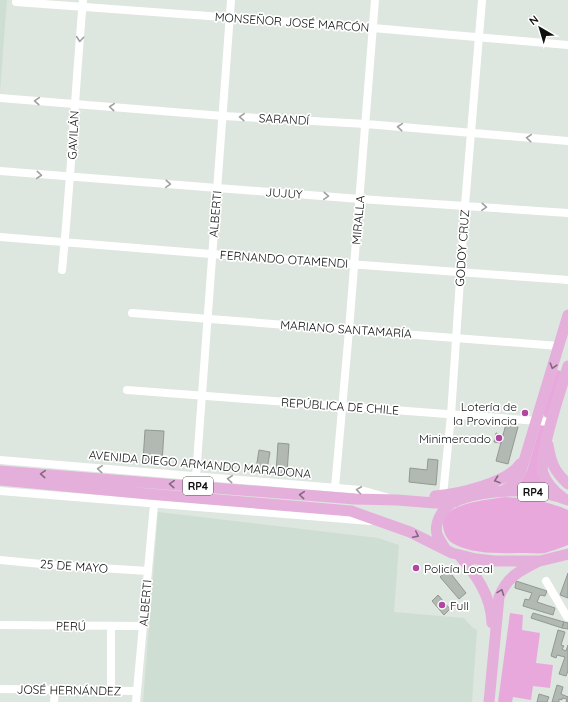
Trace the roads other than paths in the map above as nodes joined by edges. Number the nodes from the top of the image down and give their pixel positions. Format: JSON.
{"nodes":[{"id":1,"x":231,"y":0,"type":"edge"},
{"id":2,"x":375,"y":0,"type":"edge"},
{"id":3,"x":482,"y":0,"type":"edge"},
{"id":4,"x":16,"y":2,"type":"dead end"},
{"id":5,"x":82,"y":3,"type":"edge"},
{"id":6,"x":230,"y":17,"type":"junction"},
{"id":7,"x":373,"y":28,"type":"junction"},
{"id":8,"x":478,"y":37,"type":"junction"},
{"id":9,"x":568,"y":44,"type":"edge"},
{"id":10,"x":0,"y":98,"type":"edge"},
{"id":11,"x":74,"y":104,"type":"junction"},
{"id":12,"x":223,"y":116,"type":"junction"},
{"id":13,"x":366,"y":124,"type":"junction"},
{"id":14,"x":472,"y":133,"type":"junction"},
{"id":15,"x":568,"y":141,"type":"edge"},
{"id":16,"x":0,"y":171,"type":"edge"},
{"id":17,"x":70,"y":177,"type":"junction"},
{"id":18,"x":217,"y":188,"type":"junction"},
{"id":19,"x":360,"y":199,"type":"junction"},
{"id":20,"x":465,"y":205,"type":"junction"},
{"id":21,"x":568,"y":213,"type":"edge"},
{"id":22,"x":0,"y":237,"type":"edge"},
{"id":23,"x":65,"y":241,"type":"junction"},
{"id":24,"x":211,"y":254,"type":"junction"},
{"id":25,"x":354,"y":264,"type":"junction"},
{"id":26,"x":62,"y":270,"type":"dead end"},
{"id":27,"x":460,"y":271,"type":"junction"},
{"id":28,"x":568,"y":280,"type":"edge"},
{"id":29,"x":132,"y":313,"type":"dead end"},
{"id":30,"x":568,"y":315,"type":"edge"},
{"id":31,"x":208,"y":319,"type":"junction"},
{"id":32,"x":349,"y":330,"type":"junction"},
{"id":33,"x":456,"y":337,"type":"junction"},
{"id":34,"x":559,"y":346,"type":"junction"},
{"id":35,"x":568,"y":366,"type":"edge"},
{"id":36,"x":128,"y":390,"type":"dead end"},
{"id":37,"x":202,"y":396,"type":"junction"},
{"id":38,"x":343,"y":406,"type":"junction"},
{"id":39,"x":451,"y":415,"type":"junction"},
{"id":40,"x":536,"y":422,"type":"junction"},
{"id":41,"x":552,"y":422,"type":"junction"},
{"id":42,"x":547,"y":440,"type":"junction"},
{"id":43,"x":526,"y":455,"type":"junction"},
{"id":44,"x":0,"y":460,"type":"edge"},
{"id":45,"x":0,"y":471,"type":"edge"},
{"id":46,"x":196,"y":476,"type":"junction"},
{"id":47,"x":0,"y":480,"type":"edge"},
{"id":48,"x":568,"y":484,"type":"edge"},
{"id":49,"x":335,"y":488,"type":"junction"},
{"id":50,"x":0,"y":491,"type":"edge"},
{"id":51,"x":503,"y":491,"type":"junction"},
{"id":52,"x":442,"y":495,"type":"junction"},
{"id":53,"x":566,"y":499,"type":"edge"},
{"id":54,"x":400,"y":500,"type":"junction"},
{"id":55,"x":455,"y":502,"type":"junction"},
{"id":56,"x":154,"y":504,"type":"junction"},
{"id":57,"x":384,"y":522,"type":"junction"},
{"id":58,"x":446,"y":550,"type":"junction"},
{"id":59,"x":568,"y":554,"type":"edge"},
{"id":60,"x":459,"y":555,"type":"junction"},
{"id":61,"x":0,"y":560,"type":"edge"},
{"id":62,"x":540,"y":561,"type":"junction"},
{"id":63,"x":148,"y":571,"type":"junction"},
{"id":64,"x":546,"y":581,"type":"dead end"},
{"id":65,"x":567,"y":617,"type":"edge"},
{"id":66,"x":0,"y":625,"type":"edge"},
{"id":67,"x":111,"y":626,"type":"junction"},
{"id":68,"x":143,"y":626,"type":"junction"},
{"id":69,"x":494,"y":644,"type":"junction"},
{"id":70,"x":0,"y":689,"type":"edge"},
{"id":71,"x":55,"y":690,"type":"junction"},
{"id":72,"x":111,"y":690,"type":"junction"},
{"id":73,"x":137,"y":691,"type":"junction"},
{"id":74,"x":54,"y":702,"type":"edge"},
{"id":75,"x":136,"y":702,"type":"edge"},
{"id":76,"x":489,"y":702,"type":"edge"}],
"edges":[{"from":1,"to":6,"type":"street","name":"ALBERTI"},
{"from":2,"to":7,"type":"street","name":"MIRALLA"},
{"from":3,"to":8,"type":"street","name":"GODOY CRUZ"},
{"from":4,"to":5,"type":"street","name":"MONSEÑOR JOSÉ MARCÓN"},
{"from":5,"to":6,"type":"street","name":"MONSEÑOR JOSÉ MARCÓN"},
{"from":5,"to":11,"type":"street","name":"GAVILÁN","one_way":true},
{"from":6,"to":7,"type":"street","name":"MONSEÑOR JOSÉ MARCÓN"},
{"from":6,"to":12,"type":"street","name":"ALBERTI"},
{"from":7,"to":8,"type":"street","name":"MONSEÑOR JOSÉ MARCÓN"},
{"from":7,"to":13,"type":"street","name":"MIRALLA"},
{"from":8,"to":9,"type":"street","name":"MONSEÑOR JOSÉ MARCÓN"},
{"from":8,"to":14,"type":"street","name":"GODOY CRUZ"},
{"from":11,"to":10,"type":"street","name":"SARANDÍ","one_way":true},
{"from":12,"to":11,"type":"street","name":"SARANDÍ","one_way":true},
{"from":11,"to":17,"type":"street","name":"GAVILÁN"},
{"from":13,"to":12,"type":"street","name":"SARANDÍ","one_way":true},
{"from":12,"to":18,"type":"street","name":"ALBERTI"},
{"from":14,"to":13,"type":"street","name":"SARANDÍ","one_way":true},
{"from":13,"to":19,"type":"street","name":"MIRALLA"},
{"from":15,"to":14,"type":"street","name":"SARANDÍ","one_way":true},
{"from":14,"to":20,"type":"street","name":"GODOY CRUZ"},
{"from":16,"to":17,"type":"street","name":"JUJUY","one_way":true},
{"from":17,"to":18,"type":"street","name":"JUJUY","one_way":true},
{"from":17,"to":23,"type":"street","name":"GAVILÁN"},
{"from":18,"to":19,"type":"street","name":"JUJUY","one_way":true},
{"from":18,"to":24,"type":"street","name":"ALBERTI"},
{"from":19,"to":20,"type":"street","name":"JUJUY"},
{"from":19,"to":25,"type":"street","name":"MIRALLA"},
{"from":20,"to":21,"type":"street","name":"JUJUY","one_way":true},
{"from":20,"to":27,"type":"street","name":"GODOY CRUZ"},
{"from":22,"to":23,"type":"street","name":"FERNANDO OTAMENDI"},
{"from":23,"to":24,"type":"street","name":"FERNANDO OTAMENDI"},
{"from":23,"to":26,"type":"street","name":"GAVILÁN"},
{"from":24,"to":25,"type":"street","name":"FERNANDO OTAMENDI"},
{"from":24,"to":31,"type":"street","name":"ALBERTI"},
{"from":25,"to":27,"type":"street","name":"FERNANDO OTAMENDI"},
{"from":25,"to":32,"type":"street","name":"MIRALLA"},
{"from":27,"to":28,"type":"street","name":"FERNANDO OTAMENDI"},
{"from":27,"to":33,"type":"street","name":"GODOY CRUZ"},
{"from":29,"to":31,"type":"street","name":"MARIANO SANTAMARÍA"},
{"from":30,"to":34,"type":"main road"},
{"from":31,"to":32,"type":"street","name":"MARIANO SANTAMARÍA"},
{"from":31,"to":37,"type":"street","name":"ALBERTI"},
{"from":32,"to":33,"type":"street","name":"MARIANO SANTAMARÍA"},
{"from":32,"to":38,"type":"street","name":"MIRALLA"},
{"from":33,"to":34,"type":"street","name":"MARIANO SANTAMARÍA"},
{"from":33,"to":39,"type":"street","name":"GODOY CRUZ"},
{"from":34,"to":40,"type":"main road","one_way":true},
{"from":35,"to":41,"type":"main road"},
{"from":36,"to":37,"type":"street","name":"REPÚBLICA DE CHILE"},
{"from":37,"to":38,"type":"street","name":"REPÚBLICA DE CHILE"},
{"from":37,"to":46,"type":"street","name":"ALBERTI"},
{"from":38,"to":39,"type":"street","name":"REPÚBLICA DE CHILE"},
{"from":38,"to":49,"type":"street","name":"MIRALLA"},
{"from":39,"to":40,"type":"street","name":"REPÚBLICA DE CHILE"},
{"from":39,"to":52,"type":"street","name":"GODOY CRUZ"},
{"from":40,"to":41,"type":"street","name":"REPÚBLICA DE CHILE"},
{"from":40,"to":43,"type":"main road"},
{"from":41,"to":42,"type":"main road"},
{"from":42,"to":48,"type":"main road"},
{"from":42,"to":53,"type":"main road"},
{"from":43,"to":51,"type":"main road"},
{"from":43,"to":52,"type":"main road","one_way":true},
{"from":46,"to":44,"type":"street","name":"AVENIDA DIEGO ARMANDO MARADONA","one_way":true},
{"from":54,"to":45,"type":"main road","name":"AVENIDA DIEGO ARMANDO MARADONA","number":"RP4","one_way":true},
{"from":49,"to":46,"type":"street","name":"AVENIDA DIEGO ARMANDO MARADONA","one_way":true},
{"from":47,"to":57,"type":"main road","number":"RP4"},
{"from":54,"to":49,"type":"street","name":"AVENIDA DIEGO ARMANDO MARADONA","one_way":true},
{"from":50,"to":56,"type":"street"},
{"from":51,"to":53,"type":"main road","number":"RP4"},
{"from":51,"to":55,"type":"main road","number":"RP4"},
{"from":52,"to":54,"type":"main road"},
{"from":54,"to":55,"type":"main road","name":"AVENIDA DIEGO ARMANDO MARADONA","number":"RP4"},
{"from":55,"to":58,"type":"main road"},
{"from":56,"to":57,"type":"street"},
{"from":56,"to":63,"type":"street","name":"ALBERTI"},
{"from":57,"to":58,"type":"main road","number":"RP4","one_way":true},
{"from":58,"to":60,"type":"main road","number":"RP4"},
{"from":59,"to":62,"type":"main road","number":"RP4"},
{"from":60,"to":62,"type":"main road","number":"RP4"},
{"from":60,"to":69,"type":"main road"},
{"from":61,"to":63,"type":"street","name":"25 DE MAYO"},
{"from":69,"to":62,"type":"main road","one_way":true},
{"from":63,"to":68,"type":"street","name":"ALBERTI"},
{"from":64,"to":65,"type":"street"},
{"from":66,"to":67,"type":"street","name":"PERÚ"},
{"from":67,"to":68,"type":"street","name":"PERÚ"},
{"from":67,"to":72,"type":"street"},
{"from":68,"to":73,"type":"street","name":"ALBERTI"},
{"from":69,"to":76,"type":"main road"},
{"from":70,"to":71,"type":"street","name":"JOSÉ HERNÁNDEZ"},
{"from":71,"to":72,"type":"street","name":"JOSÉ HERNÁNDEZ"},
{"from":71,"to":74,"type":"street"},
{"from":72,"to":73,"type":"street","name":"JOSÉ HERNÁNDEZ"},
{"from":73,"to":75,"type":"street","name":"ALBERTI"}]}
